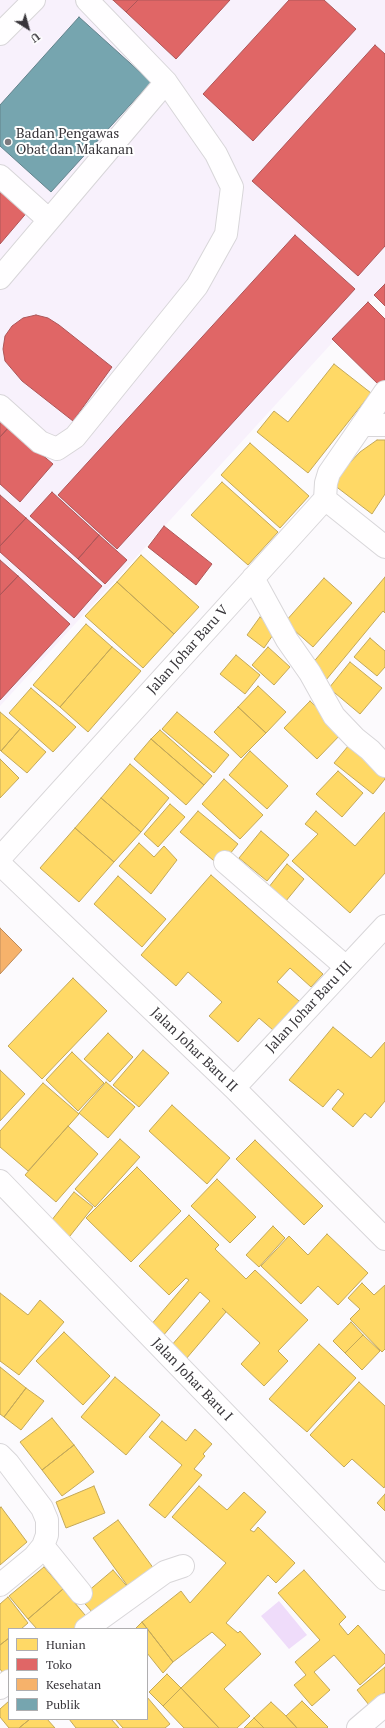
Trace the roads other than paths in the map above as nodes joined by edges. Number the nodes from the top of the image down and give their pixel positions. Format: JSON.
{"nodes":[{"id":1,"x":34,"y":0,"type":"edge"},
{"id":2,"x":87,"y":0,"type":"edge"},
{"id":3,"x":0,"y":34,"type":"edge"},
{"id":4,"x":166,"y":82,"type":"junction"},
{"id":5,"x":0,"y":176,"type":"edge"},
{"id":6,"x":49,"y":220,"type":"junction"},
{"id":7,"x":0,"y":278,"type":"edge"},
{"id":8,"x":385,"y":392,"type":"edge"},
{"id":9,"x":0,"y":406,"type":"edge"},
{"id":10,"x":363,"y":425,"type":"junction"},
{"id":11,"x":385,"y":425,"type":"edge"},
{"id":12,"x":325,"y":499,"type":"junction"},
{"id":13,"x":385,"y":547,"type":"edge"},
{"id":14,"x":253,"y":578,"type":"junction"},
{"id":15,"x":385,"y":766,"type":"edge"},
{"id":16,"x":0,"y":858,"type":"edge"},
{"id":17,"x":225,"y":862,"type":"dead end"},
{"id":18,"x":0,"y":864,"type":"edge"},
{"id":19,"x":385,"y":926,"type":"edge"},
{"id":20,"x":346,"y":967,"type":"junction"},
{"id":21,"x":234,"y":1088,"type":"junction"},
{"id":22,"x":0,"y":1181,"type":"edge"},
{"id":23,"x":385,"y":1239,"type":"edge"},
{"id":24,"x":0,"y":1455,"type":"edge"},
{"id":25,"x":43,"y":1546,"type":"junction"},
{"id":26,"x":183,"y":1566,"type":"dead end"},
{"id":27,"x":385,"y":1579,"type":"edge"},
{"id":28,"x":0,"y":1585,"type":"edge"},
{"id":29,"x":80,"y":1593,"type":"dead end"},
{"id":30,"x":87,"y":1628,"type":"edge"},
{"id":31,"x":385,"y":1705,"type":"edge"},
{"id":32,"x":366,"y":1725,"type":"edge"}],
"edges":[{"from":1,"to":3,"type":"street"},
{"from":2,"to":4,"type":"street"},
{"from":4,"to":6,"type":"street"},
{"from":4,"to":9,"type":"street"},
{"from":5,"to":6,"type":"street"},
{"from":6,"to":7,"type":"street"},
{"from":8,"to":10,"type":"street"},
{"from":10,"to":11,"type":"street"},
{"from":10,"to":12,"type":"street"},
{"from":12,"to":13,"type":"street"},
{"from":12,"to":14,"type":"street","name":"Jalan Johar Baru V"},
{"from":14,"to":15,"type":"street"},
{"from":14,"to":16,"type":"street","name":"Jalan Johar Baru V"},
{"from":17,"to":20,"type":"street"},
{"from":18,"to":21,"type":"street","name":"Jalan Johar Baru II"},
{"from":19,"to":20,"type":"street","name":"Jalan Johar Baru III"},
{"from":20,"to":21,"type":"street","name":"Jalan Johar Baru III"},
{"from":21,"to":23,"type":"street","name":"Jalan Johar Baru II"},
{"from":22,"to":27,"type":"street","name":"Jalan Johar Baru I"},
{"from":24,"to":25,"type":"street"},
{"from":25,"to":28,"type":"street"},
{"from":25,"to":29,"type":"street"},
{"from":26,"to":30,"type":"street"},
{"from":31,"to":32,"type":"street"}]}
